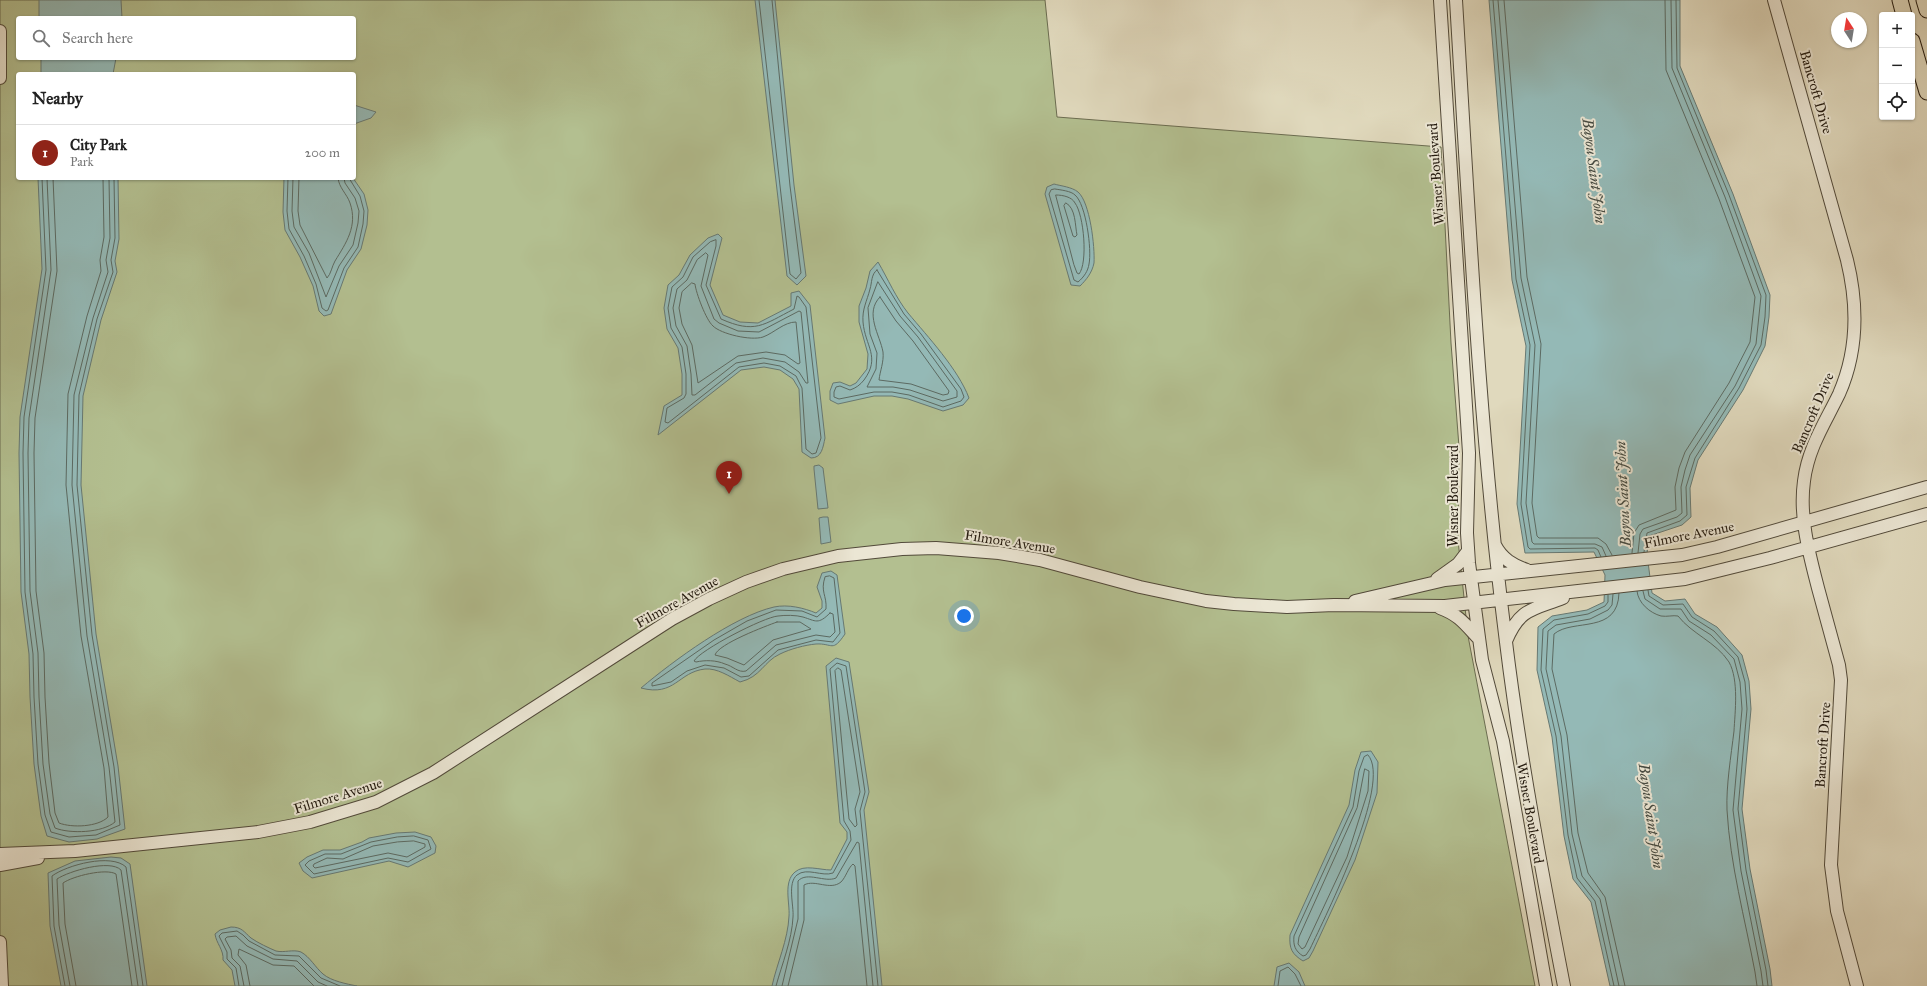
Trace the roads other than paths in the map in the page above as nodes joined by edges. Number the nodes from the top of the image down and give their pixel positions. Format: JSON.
{"nodes":[{"id":1,"x":1440,"y":0,"type":"edge"},
{"id":2,"x":1456,"y":0,"type":"edge"},
{"id":3,"x":1774,"y":0,"type":"edge"},
{"id":4,"x":1900,"y":0,"type":"edge"},
{"id":5,"x":1924,"y":0,"type":"edge"},
{"id":6,"x":1927,"y":10,"type":"edge"},
{"id":7,"x":1903,"y":12,"type":"edge"},
{"id":8,"x":0,"y":31,"type":"edge"},
{"id":9,"x":1914,"y":48,"type":"edge"},
{"id":10,"x":0,"y":78,"type":"edge"},
{"id":11,"x":1927,"y":92,"type":"edge"},
{"id":12,"x":1927,"y":487,"type":"edge"},
{"id":13,"x":1927,"y":514,"type":"edge"},
{"id":14,"x":1804,"y":522,"type":"junction"},
{"id":15,"x":1495,"y":544,"type":"junction"},
{"id":16,"x":1807,"y":547,"type":"junction"},
{"id":17,"x":1468,"y":551,"type":"junction"},
{"id":18,"x":1530,"y":571,"type":"junction"},
{"id":19,"x":1498,"y":574,"type":"junction"},
{"id":20,"x":1471,"y":577,"type":"junction"},
{"id":21,"x":1430,"y":584,"type":"junction"},
{"id":22,"x":1582,"y":592,"type":"junction"},
{"id":23,"x":1501,"y":600,"type":"junction"},
{"id":24,"x":1474,"y":603,"type":"junction"},
{"id":25,"x":1334,"y":605,"type":"junction"},
{"id":26,"x":1438,"y":606,"type":"junction"},
{"id":27,"x":1478,"y":638,"type":"junction"},
{"id":28,"x":1506,"y":642,"type":"junction"},
{"id":29,"x":75,"y":851,"type":"junction"},
{"id":30,"x":0,"y":854,"type":"edge"},
{"id":31,"x":0,"y":865,"type":"edge"},
{"id":32,"x":0,"y":942,"type":"edge"},
{"id":33,"x":2,"y":986,"type":"edge"},
{"id":34,"x":1546,"y":986,"type":"edge"},
{"id":35,"x":1564,"y":986,"type":"edge"},
{"id":36,"x":1857,"y":986,"type":"edge"}],
"edges":[{"from":1,"to":17,"type":"street","name":"Wisner Boulevard"},
{"from":2,"to":15,"type":"street","name":"Wisner Boulevard"},
{"from":3,"to":14,"type":"street","name":"Bancroft Drive"},
{"from":4,"to":7,"type":"main road"},
{"from":5,"to":6,"type":"main road"},
{"from":8,"to":10,"type":"street"},
{"from":9,"to":11,"type":"main road"},
{"from":12,"to":14,"type":"street","name":"Filmore Avenue"},
{"from":13,"to":16,"type":"street","name":"Filmore Avenue"},
{"from":14,"to":16,"type":"street","name":"Bancroft Drive"},
{"from":14,"to":18,"type":"street","name":"Filmore Avenue"},
{"from":15,"to":18,"type":"street"},
{"from":15,"to":19,"type":"street","name":"Wisner Boulevard"},
{"from":16,"to":22,"type":"street","name":"Filmore Avenue"},
{"from":16,"to":36,"type":"street","name":"Bancroft Drive"},
{"from":17,"to":20,"type":"street","name":"Wisner Boulevard"},
{"from":17,"to":21,"type":"street"},
{"from":18,"to":19,"type":"street","name":"Filmore Avenue"},
{"from":19,"to":20,"type":"street","name":"Filmore Avenue"},
{"from":19,"to":23,"type":"street","name":"Wisner Boulevard"},
{"from":20,"to":21,"type":"street","name":"Filmore Avenue"},
{"from":20,"to":24,"type":"street","name":"Wisner Boulevard"},
{"from":21,"to":25,"type":"street","name":"Filmore Avenue"},
{"from":22,"to":23,"type":"street","name":"Filmore Avenue"},
{"from":22,"to":28,"type":"street"},
{"from":23,"to":24,"type":"street","name":"Filmore Avenue"},
{"from":23,"to":28,"type":"street","name":"Wisner Boulevard"},
{"from":24,"to":26,"type":"street","name":"Filmore Avenue"},
{"from":24,"to":27,"type":"street","name":"Wisner Boulevard"},
{"from":25,"to":26,"type":"street","name":"Filmore Avenue"},
{"from":25,"to":29,"type":"street","name":"Filmore Avenue"},
{"from":26,"to":27,"type":"street"},
{"from":27,"to":34,"type":"street","name":"Wisner Boulevard"},
{"from":28,"to":35,"type":"street","name":"Wisner Boulevard"},
{"from":29,"to":30,"type":"street","name":"Filmore Avenue"},
{"from":29,"to":31,"type":"street","name":"Filmore Avenue"},
{"from":32,"to":33,"type":"street"}]}
